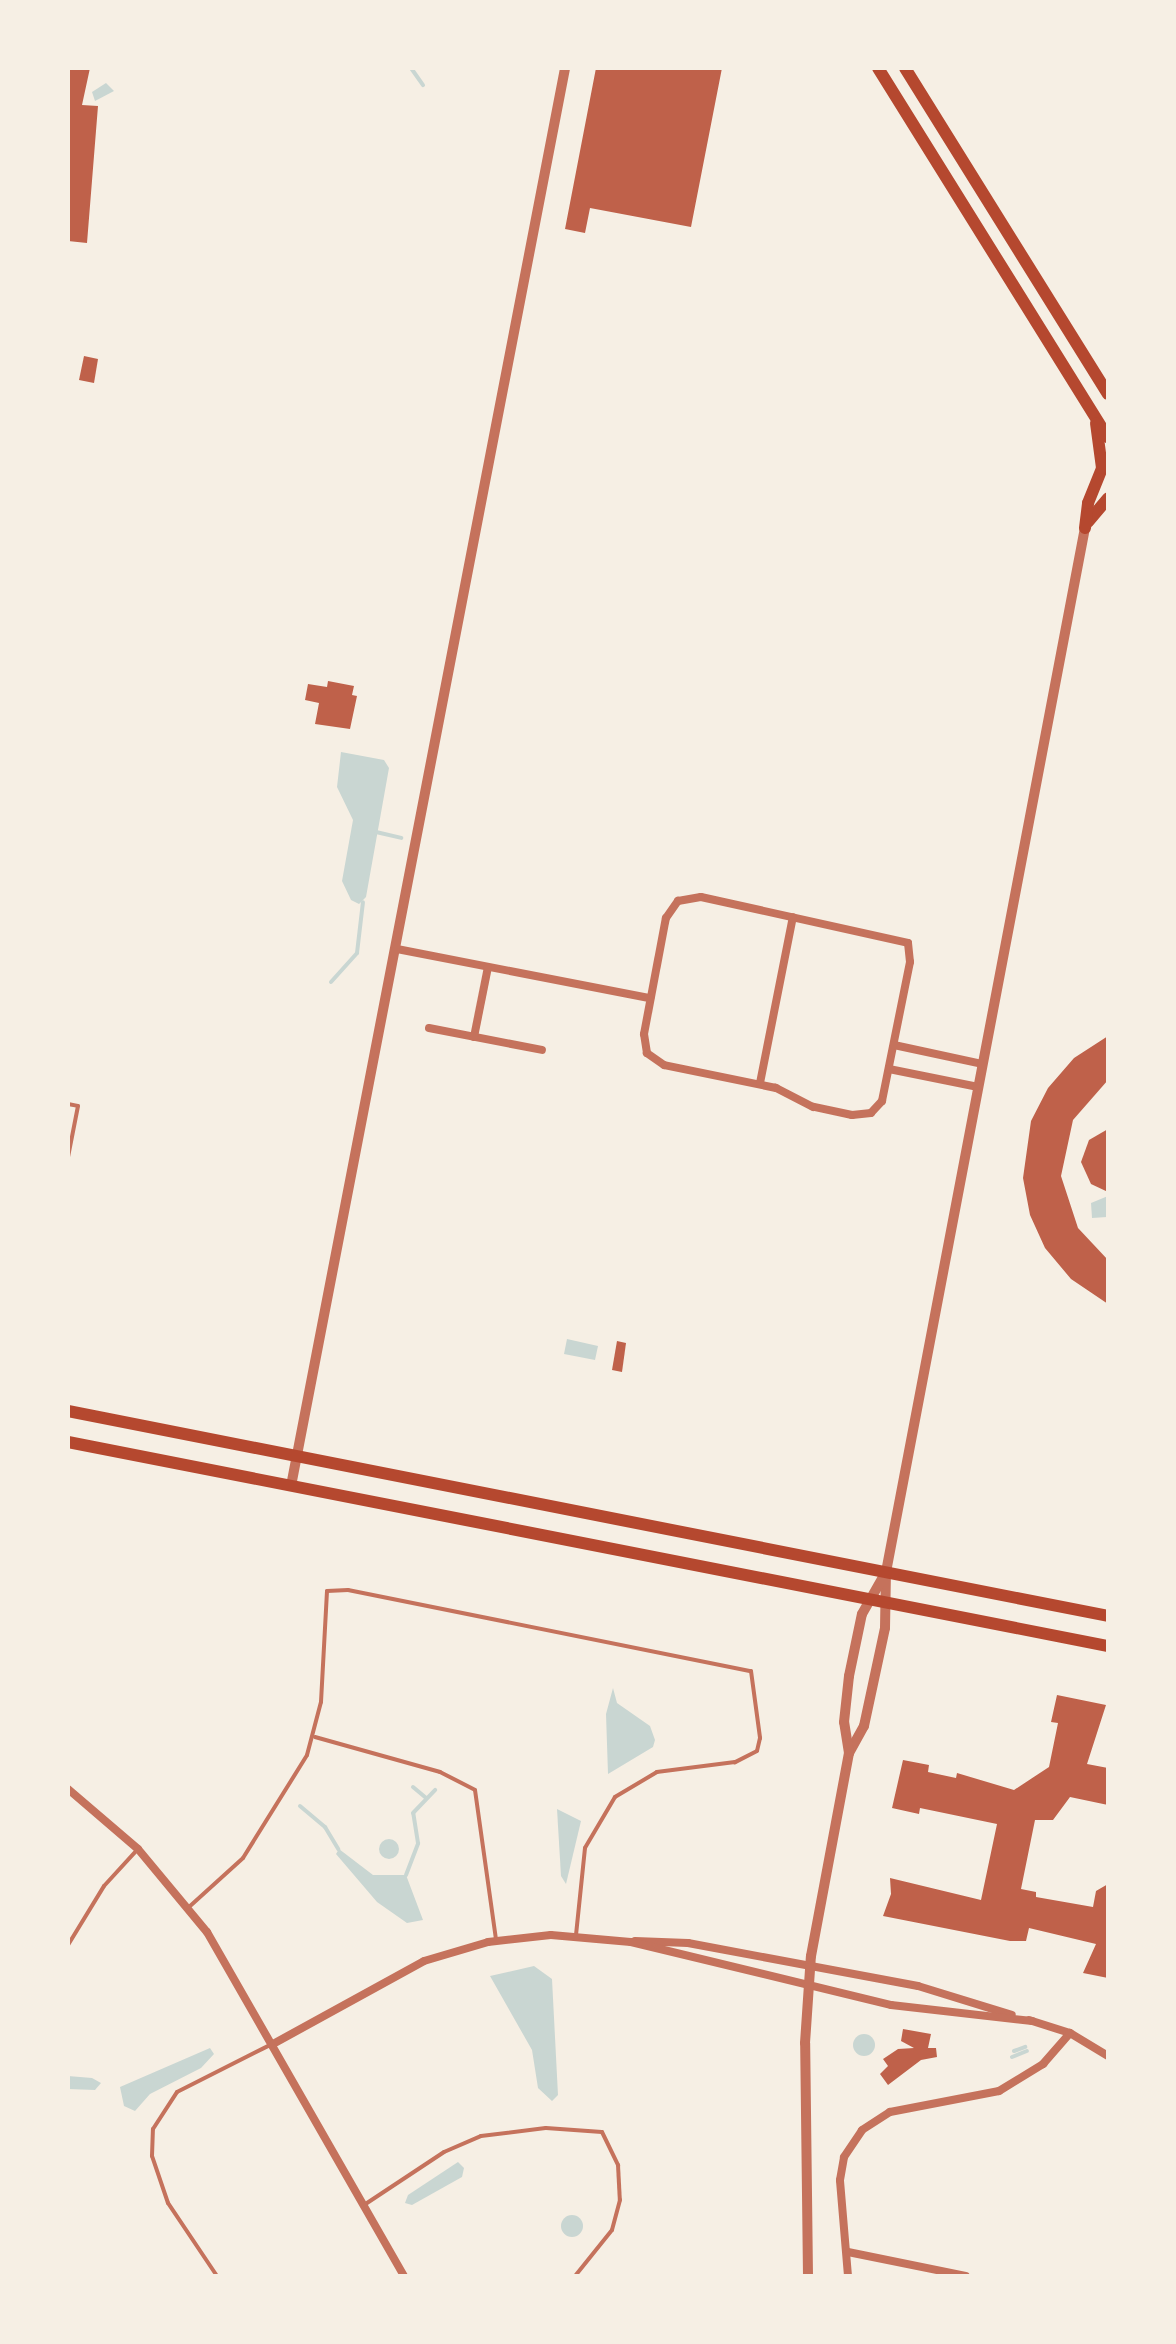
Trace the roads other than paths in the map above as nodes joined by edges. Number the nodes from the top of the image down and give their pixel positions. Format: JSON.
{"nodes":[{"id":1,"x":565,"y":68,"type":"edge"},
{"id":2,"x":878,"y":68,"type":"edge"},
{"id":3,"x":905,"y":68,"type":"edge"},
{"id":4,"x":1108,"y":394,"type":"edge"},
{"id":5,"x":1094,"y":415,"type":"junction"},
{"id":6,"x":1108,"y":437,"type":"edge"},
{"id":7,"x":1108,"y":480,"type":"edge"},
{"id":8,"x":1089,"y":498,"type":"junction"},
{"id":9,"x":1108,"y":498,"type":"edge"},
{"id":10,"x":1085,"y":528,"type":"junction"},
{"id":11,"x":793,"y":917,"type":"junction"},
{"id":12,"x":397,"y":949,"type":"junction"},
{"id":13,"x":488,"y":967,"type":"junction"},
{"id":14,"x":650,"y":998,"type":"junction"},
{"id":15,"x":429,"y":1028,"type":"dead end"},
{"id":16,"x":474,"y":1037,"type":"junction"},
{"id":17,"x":894,"y":1045,"type":"junction"},
{"id":18,"x":542,"y":1050,"type":"dead end"},
{"id":19,"x":983,"y":1064,"type":"junction"},
{"id":20,"x":889,"y":1069,"type":"junction"},
{"id":21,"x":760,"y":1083,"type":"junction"},
{"id":22,"x":978,"y":1087,"type":"junction"},
{"id":23,"x":68,"y":1104,"type":"edge"},
{"id":24,"x":68,"y":1157,"type":"edge"},
{"id":25,"x":68,"y":1411,"type":"edge"},
{"id":26,"x":68,"y":1442,"type":"edge"},
{"id":27,"x":297,"y":1458,"type":"junction"},
{"id":28,"x":291,"y":1486,"type":"junction"},
{"id":29,"x":886,"y":1572,"type":"junction"},
{"id":30,"x":869,"y":1597,"type":"junction"},
{"id":31,"x":888,"y":1601,"type":"junction"},
{"id":32,"x":1108,"y":1616,"type":"edge"},
{"id":33,"x":1108,"y":1646,"type":"edge"},
{"id":34,"x":314,"y":1737,"type":"junction"},
{"id":35,"x":849,"y":1753,"type":"junction"},
{"id":36,"x":68,"y":1789,"type":"edge"},
{"id":37,"x":138,"y":1849,"type":"junction"},
{"id":38,"x":189,"y":1907,"type":"junction"},
{"id":39,"x":576,"y":1935,"type":"junction"},
{"id":40,"x":496,"y":1940,"type":"junction"},
{"id":41,"x":631,"y":1942,"type":"junction"},
{"id":42,"x":68,"y":1945,"type":"edge"},
{"id":43,"x":810,"y":1967,"type":"junction"},
{"id":44,"x":808,"y":1983,"type":"junction"},
{"id":45,"x":1032,"y":2021,"type":"junction"},
{"id":46,"x":1070,"y":2033,"type":"junction"},
{"id":47,"x":273,"y":2044,"type":"junction"},
{"id":48,"x":1108,"y":2056,"type":"edge"},
{"id":49,"x":364,"y":2205,"type":"junction"},
{"id":50,"x":848,"y":2252,"type":"junction"},
{"id":51,"x":217,"y":2276,"type":"edge"},
{"id":52,"x":404,"y":2276,"type":"edge"},
{"id":53,"x":575,"y":2276,"type":"edge"},
{"id":54,"x":808,"y":2276,"type":"edge"},
{"id":55,"x":848,"y":2276,"type":"edge"},
{"id":56,"x":966,"y":2276,"type":"edge"}],
"edges":[{"from":1,"to":12,"type":"street"},
{"from":2,"to":5,"type":"main road"},
{"from":3,"to":4,"type":"main road"},
{"from":5,"to":6,"type":"main road"},
{"from":5,"to":8,"type":"main road"},
{"from":7,"to":8,"type":"main road"},
{"from":8,"to":10,"type":"main road"},
{"from":9,"to":10,"type":"main road"},
{"from":10,"to":19,"type":"street"},
{"from":11,"to":14,"type":"street"},
{"from":11,"to":17,"type":"street"},
{"from":11,"to":21,"type":"street"},
{"from":12,"to":13,"type":"street"},
{"from":12,"to":27,"type":"street"},
{"from":13,"to":14,"type":"street"},
{"from":13,"to":16,"type":"street"},
{"from":14,"to":21,"type":"street"},
{"from":15,"to":16,"type":"street"},
{"from":16,"to":18,"type":"street"},
{"from":17,"to":19,"type":"street"},
{"from":17,"to":20,"type":"street"},
{"from":19,"to":22,"type":"street"},
{"from":20,"to":21,"type":"street"},
{"from":20,"to":22,"type":"street"},
{"from":22,"to":29,"type":"street"},
{"from":23,"to":24,"type":"lane"},
{"from":25,"to":27,"type":"main road"},
{"from":26,"to":28,"type":"main road"},
{"from":27,"to":28,"type":"street"},
{"from":27,"to":29,"type":"main road"},
{"from":28,"to":30,"type":"main road"},
{"from":29,"to":30,"type":"street"},
{"from":29,"to":31,"type":"street"},
{"from":29,"to":32,"type":"main road"},
{"from":30,"to":31,"type":"main road"},
{"from":30,"to":35,"type":"street"},
{"from":31,"to":33,"type":"main road"},
{"from":31,"to":35,"type":"street"},
{"from":34,"to":38,"type":"lane"},
{"from":34,"to":39,"type":"lane"},
{"from":34,"to":40,"type":"lane"},
{"from":35,"to":43,"type":"street"},
{"from":36,"to":37,"type":"street"},
{"from":37,"to":38,"type":"street"},
{"from":37,"to":42,"type":"lane"},
{"from":38,"to":47,"type":"street"},
{"from":39,"to":40,"type":"street"},
{"from":39,"to":41,"type":"street"},
{"from":40,"to":47,"type":"street"},
{"from":41,"to":43,"type":"street"},
{"from":41,"to":44,"type":"street"},
{"from":43,"to":44,"type":"street"},
{"from":43,"to":45,"type":"street"},
{"from":44,"to":45,"type":"street"},
{"from":44,"to":54,"type":"street"},
{"from":45,"to":46,"type":"street"},
{"from":46,"to":48,"type":"street"},
{"from":46,"to":50,"type":"street"},
{"from":47,"to":49,"type":"street"},
{"from":47,"to":51,"type":"lane"},
{"from":49,"to":52,"type":"street"},
{"from":49,"to":53,"type":"lane"},
{"from":50,"to":55,"type":"street"},
{"from":50,"to":56,"type":"street"}]}
